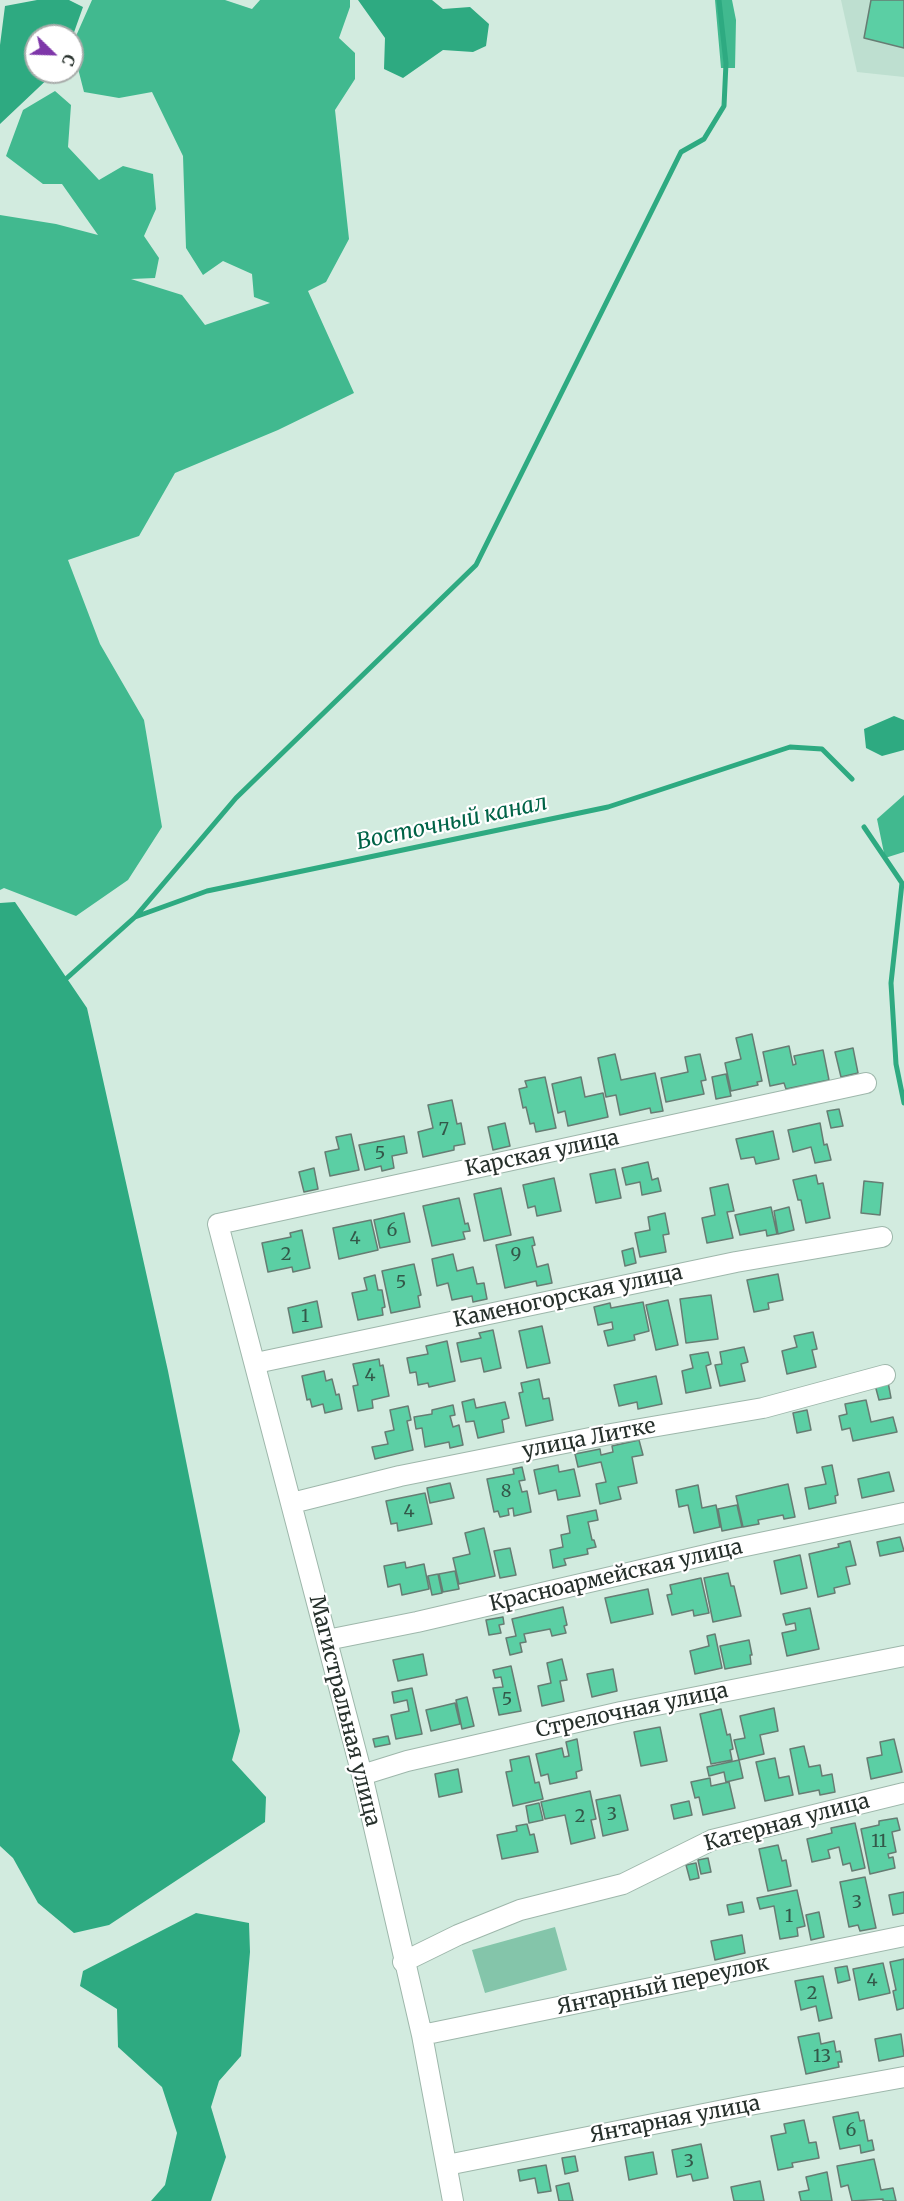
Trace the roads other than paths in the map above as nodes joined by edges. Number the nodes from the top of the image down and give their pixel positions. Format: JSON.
{"nodes":[{"id":1,"x":866,"y":1083,"type":"dead end"},
{"id":2,"x":218,"y":1224,"type":"joint"},
{"id":3,"x":882,"y":1237,"type":"dead end"},
{"id":4,"x":256,"y":1363,"type":"junction"},
{"id":5,"x":885,"y":1375,"type":"dead end"},
{"id":6,"x":292,"y":1503,"type":"junction"},
{"id":7,"x":904,"y":1513,"type":"edge"},
{"id":8,"x":327,"y":1640,"type":"junction"},
{"id":9,"x":904,"y":1656,"type":"edge"},
{"id":10,"x":362,"y":1775,"type":"junction"},
{"id":11,"x":904,"y":1793,"type":"edge"},
{"id":12,"x":904,"y":1936,"type":"edge"},
{"id":13,"x":403,"y":1962,"type":"junction"},
{"id":14,"x":422,"y":2036,"type":"junction"},
{"id":15,"x":904,"y":2076,"type":"edge"},
{"id":16,"x":447,"y":2165,"type":"junction"},
{"id":17,"x":453,"y":2201,"type":"edge"}],
"edges":[{"from":1,"to":2,"type":"street","name":"Карская улица"},
{"from":2,"to":4,"type":"street","name":"Магистральная улица"},
{"from":3,"to":4,"type":"street","name":"Каменогорская улица"},
{"from":4,"to":6,"type":"street","name":"Магистральная улица"},
{"from":5,"to":6,"type":"street","name":"улица Литке"},
{"from":6,"to":8,"type":"street","name":"Магистральная улица"},
{"from":7,"to":8,"type":"street","name":"Красноармейская улица"},
{"from":8,"to":10,"type":"street","name":"Магистральная улица"},
{"from":9,"to":10,"type":"street","name":"Стрелочная улица"},
{"from":10,"to":13,"type":"street","name":"Магистральная улица"},
{"from":11,"to":13,"type":"street","name":"Катерная улица"},
{"from":12,"to":14,"type":"street","name":"Янтарный переулок"},
{"from":13,"to":14,"type":"street","name":"Магистральная улица"},
{"from":14,"to":16,"type":"street","name":"Магистральная улица"},
{"from":15,"to":16,"type":"street","name":"Янтарная улица"},
{"from":16,"to":17,"type":"street","name":"Магистральная улица"}]}
